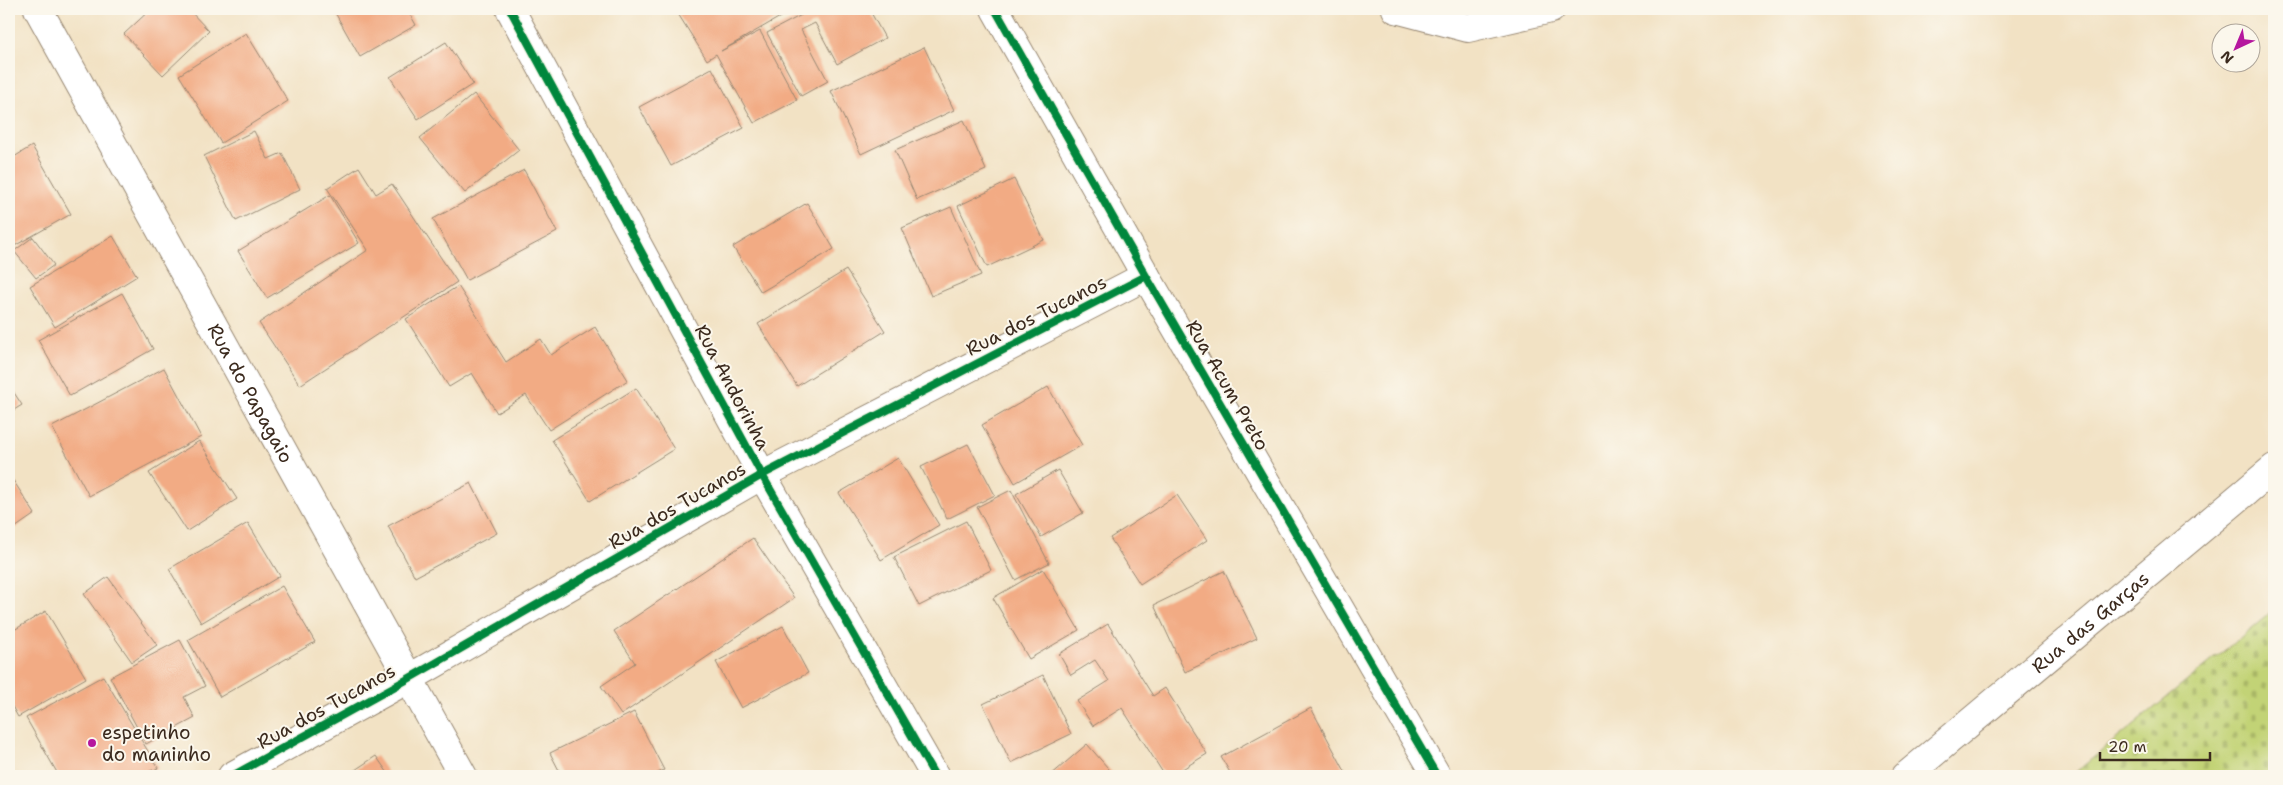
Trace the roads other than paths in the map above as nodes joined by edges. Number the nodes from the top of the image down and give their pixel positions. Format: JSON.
{"nodes":[{"id":1,"x":38,"y":9,"type":"edge"},
{"id":2,"x":510,"y":9,"type":"edge"},
{"id":3,"x":995,"y":9,"type":"edge"},
{"id":4,"x":1396,"y":9,"type":"edge"},
{"id":5,"x":1551,"y":9,"type":"edge"},
{"id":6,"x":1146,"y":276,"type":"junction"},
{"id":7,"x":2274,"y":468,"type":"edge"},
{"id":8,"x":762,"y":475,"type":"junction"},
{"id":9,"x":408,"y":679,"type":"junction"},
{"id":10,"x":232,"y":776,"type":"edge"},
{"id":11,"x":463,"y":776,"type":"edge"},
{"id":12,"x":935,"y":776,"type":"edge"},
{"id":13,"x":1437,"y":776,"type":"edge"},
{"id":14,"x":1906,"y":776,"type":"edge"}],
"edges":[{"from":1,"to":9,"type":"street","name":"Rua do Papagaio"},
{"from":2,"to":8,"type":"street","name":"Rua Andorinha"},
{"from":3,"to":6,"type":"street","name":"Rua Acum Preto"},
{"from":4,"to":5,"type":"street"},
{"from":6,"to":8,"type":"street","name":"Rua dos Tucanos"},
{"from":6,"to":13,"type":"street","name":"Rua Acum Preto"},
{"from":7,"to":14,"type":"street","name":"Rua das Garças"},
{"from":8,"to":9,"type":"street","name":"Rua dos Tucanos"},
{"from":8,"to":12,"type":"street","name":"Rua Andorinha"},
{"from":9,"to":10,"type":"street","name":"Rua dos Tucanos"},
{"from":9,"to":11,"type":"street","name":"Rua do Papagaio"}]}
